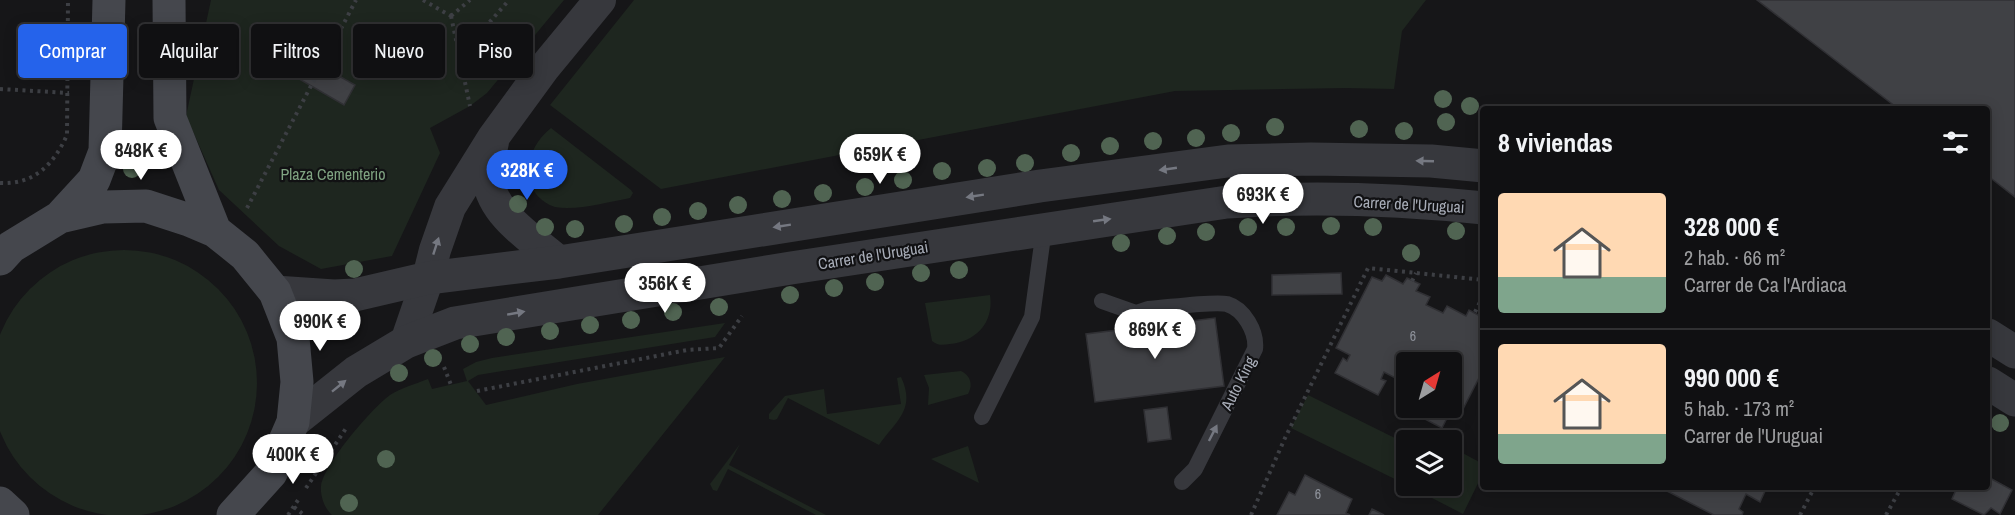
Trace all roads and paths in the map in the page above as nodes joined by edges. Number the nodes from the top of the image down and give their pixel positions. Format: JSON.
{"nodes":[{"id":1,"x":68,"y":0,"type":"edge"},
{"id":2,"x":109,"y":0,"type":"edge"},
{"id":3,"x":169,"y":0,"type":"edge"},
{"id":4,"x":356,"y":0,"type":"edge"},
{"id":5,"x":423,"y":0,"type":"edge"},
{"id":6,"x":470,"y":0,"type":"edge"},
{"id":7,"x":509,"y":0,"type":"edge"},
{"id":8,"x":600,"y":0,"type":"edge"},
{"id":9,"x":451,"y":16,"type":"junction"},
{"id":10,"x":488,"y":24,"type":"edge"},
{"id":11,"x":457,"y":47,"type":"edge"},
{"id":12,"x":464,"y":78,"type":"edge"},
{"id":13,"x":0,"y":89,"type":"edge"},
{"id":14,"x":67,"y":93,"type":"junction"},
{"id":15,"x":74,"y":94,"type":"dead end"},
{"id":16,"x":470,"y":106,"type":"dead end"},
{"id":17,"x":493,"y":138,"type":"junction"},
{"id":18,"x":1480,"y":166,"type":"edge"},
{"id":19,"x":0,"y":183,"type":"edge"},
{"id":20,"x":248,"y":208,"type":"dead end"},
{"id":21,"x":1480,"y":208,"type":"edge"},
{"id":22,"x":60,"y":217,"type":"junction"},
{"id":23,"x":1044,"y":229,"type":"junction"},
{"id":24,"x":215,"y":231,"type":"junction"},
{"id":25,"x":4,"y":249,"type":"edge"},
{"id":26,"x":559,"y":262,"type":"junction"},
{"id":27,"x":1416,"y":273,"type":"junction"},
{"id":28,"x":429,"y":278,"type":"junction"},
{"id":29,"x":1480,"y":280,"type":"edge"},
{"id":30,"x":1412,"y":281,"type":"dead end"},
{"id":31,"x":275,"y":292,"type":"junction"},
{"id":32,"x":1102,"y":301,"type":"dead end"},
{"id":33,"x":1480,"y":302,"type":"edge"},
{"id":34,"x":1475,"y":312,"type":"dead end"},
{"id":35,"x":742,"y":316,"type":"dead end"},
{"id":36,"x":1990,"y":336,"type":"edge"},
{"id":37,"x":406,"y":342,"type":"junction"},
{"id":38,"x":2015,"y":352,"type":"edge"},
{"id":39,"x":444,"y":367,"type":"dead end"},
{"id":40,"x":1990,"y":384,"type":"edge"},
{"id":41,"x":451,"y":385,"type":"dead end"},
{"id":42,"x":477,"y":392,"type":"dead end"},
{"id":43,"x":2015,"y":400,"type":"edge"},
{"id":44,"x":982,"y":417,"type":"dead end"},
{"id":45,"x":353,"y":420,"type":"dead end"},
{"id":46,"x":293,"y":423,"type":"junction"},
{"id":47,"x":1182,"y":482,"type":"dead end"},
{"id":48,"x":1813,"y":490,"type":"edge"},
{"id":49,"x":1900,"y":490,"type":"edge"},
{"id":50,"x":0,"y":503,"type":"edge"},
{"id":51,"x":294,"y":507,"type":"junction"},
{"id":52,"x":235,"y":514,"type":"edge"},
{"id":53,"x":13,"y":515,"type":"edge"},
{"id":54,"x":288,"y":515,"type":"edge"},
{"id":55,"x":304,"y":515,"type":"edge"},
{"id":56,"x":1251,"y":515,"type":"edge"},
{"id":57,"x":1800,"y":515,"type":"edge"},
{"id":58,"x":1886,"y":515,"type":"edge"}],
"edges":[{"from":1,"to":14,"type":"path"},
{"from":2,"to":22,"type":"main road"},
{"from":3,"to":24,"type":"main road"},
{"from":4,"to":20,"type":"path"},
{"from":5,"to":9,"type":"path"},
{"from":6,"to":9,"type":"path"},
{"from":7,"to":10,"type":"path"},
{"from":8,"to":17,"type":"street"},
{"from":9,"to":11,"type":"path"},
{"from":12,"to":16,"type":"path"},
{"from":13,"to":14,"type":"path"},
{"from":14,"to":15,"type":"path"},
{"from":14,"to":19,"type":"path"},
{"from":17,"to":26,"type":"street"},
{"from":28,"to":17,"type":"street","one_way":true},
{"from":18,"to":26,"type":"street","one_way":true},
{"from":23,"to":21,"type":"street","name":"Carrer de l'Uruguai","one_way":true},
{"from":22,"to":24,"type":"main road"},
{"from":22,"to":25,"type":"main road"},
{"from":37,"to":23,"type":"street","name":"Carrer de l'Uruguai","one_way":true},
{"from":23,"to":44,"type":"lane"},
{"from":24,"to":31,"type":"main road"},
{"from":26,"to":28,"type":"street"},
{"from":27,"to":29,"type":"path"},
{"from":27,"to":30,"type":"path"},
{"from":27,"to":56,"type":"path"},
{"from":28,"to":31,"type":"street"},
{"from":28,"to":37,"type":"street"},
{"from":31,"to":46,"type":"main road"},
{"from":47,"to":32,"type":"lane","name":"Auto King","one_way":true},
{"from":33,"to":34,"type":"path"},
{"from":35,"to":42,"type":"path"},
{"from":36,"to":38,"type":"street"},
{"from":46,"to":37,"type":"street","name":"Carrer de l'Uruguai","one_way":true},
{"from":39,"to":41,"type":"path"},
{"from":40,"to":43,"type":"street"},
{"from":45,"to":51,"type":"path"},
{"from":46,"to":52,"type":"main road"},
{"from":48,"to":57,"type":"path"},
{"from":49,"to":58,"type":"path"},
{"from":50,"to":53,"type":"main road"},
{"from":51,"to":54,"type":"path"},
{"from":51,"to":55,"type":"path"}]}
